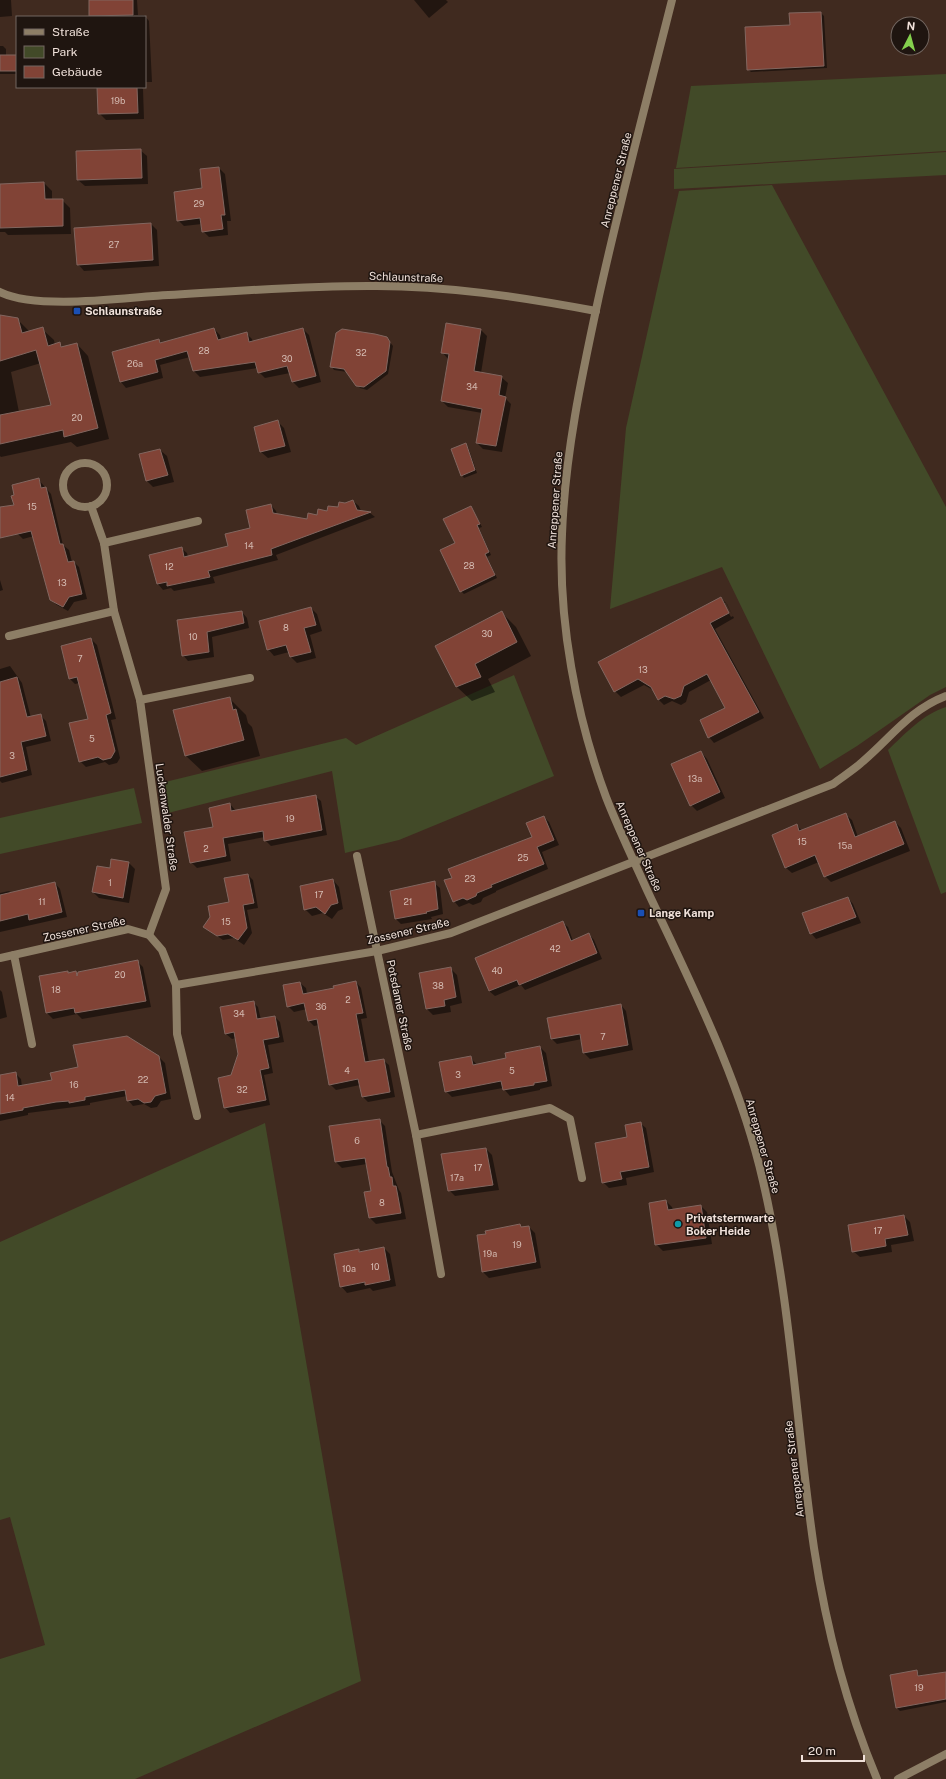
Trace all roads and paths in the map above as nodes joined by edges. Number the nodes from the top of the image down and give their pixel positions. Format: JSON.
{"nodes":[{"id":1,"x":672,"y":0,"type":"edge"},
{"id":2,"x":0,"y":292,"type":"edge"},
{"id":3,"x":596,"y":311,"type":"junction"},
{"id":4,"x":91,"y":506,"type":"junction"},
{"id":5,"x":198,"y":521,"type":"dead end"},
{"id":6,"x":104,"y":543,"type":"junction"},
{"id":7,"x":114,"y":611,"type":"junction"},
{"id":8,"x":9,"y":636,"type":"dead end"},
{"id":9,"x":250,"y":678,"type":"dead end"},
{"id":10,"x":946,"y":696,"type":"edge"},
{"id":11,"x":140,"y":700,"type":"junction"},
{"id":12,"x":357,"y":856,"type":"dead end"},
{"id":13,"x":634,"y":862,"type":"junction"},
{"id":14,"x":149,"y":935,"type":"junction"},
{"id":15,"x":377,"y":950,"type":"junction"},
{"id":16,"x":14,"y":955,"type":"junction"},
{"id":17,"x":0,"y":958,"type":"edge"},
{"id":18,"x":176,"y":985,"type":"junction"},
{"id":19,"x":32,"y":1044,"type":"dead end"},
{"id":20,"x":197,"y":1116,"type":"dead end"},
{"id":21,"x":416,"y":1135,"type":"junction"},
{"id":22,"x":582,"y":1178,"type":"dead end"},
{"id":23,"x":441,"y":1274,"type":"dead end"},
{"id":24,"x":946,"y":1754,"type":"edge"},
{"id":25,"x":877,"y":1779,"type":"edge"},
{"id":26,"x":898,"y":1779,"type":"edge"}],
"edges":[{"from":1,"to":3,"type":"street","name":"Anreppener Straße"},
{"from":2,"to":3,"type":"street","name":"Schlaunstraße"},
{"from":3,"to":13,"type":"street","name":"Anreppener Straße"},
{"from":4,"to":4,"type":"street"},
{"from":4,"to":6,"type":"street","name":"Luckenwalder Straße"},
{"from":5,"to":6,"type":"street"},
{"from":6,"to":7,"type":"street","name":"Luckenwalder Straße"},
{"from":7,"to":8,"type":"street"},
{"from":7,"to":11,"type":"street","name":"Luckenwalder Straße"},
{"from":9,"to":11,"type":"street"},
{"from":10,"to":13,"type":"street"},
{"from":11,"to":14,"type":"street","name":"Luckenwalder Straße"},
{"from":12,"to":15,"type":"street","name":"Potsdamer Straße"},
{"from":13,"to":15,"type":"street","name":"Zossener Straße"},
{"from":13,"to":25,"type":"street","name":"Anreppener Straße"},
{"from":14,"to":16,"type":"street","name":"Zossener Straße"},
{"from":14,"to":18,"type":"street"},
{"from":15,"to":18,"type":"street","name":"Zossener Straße"},
{"from":15,"to":21,"type":"street","name":"Potsdamer Straße"},
{"from":16,"to":17,"type":"street","name":"Zossener Straße"},
{"from":16,"to":19,"type":"street"},
{"from":18,"to":20,"type":"street"},
{"from":21,"to":22,"type":"street"},
{"from":21,"to":23,"type":"street","name":"Potsdamer Straße"},
{"from":24,"to":26,"type":"street"}]}
